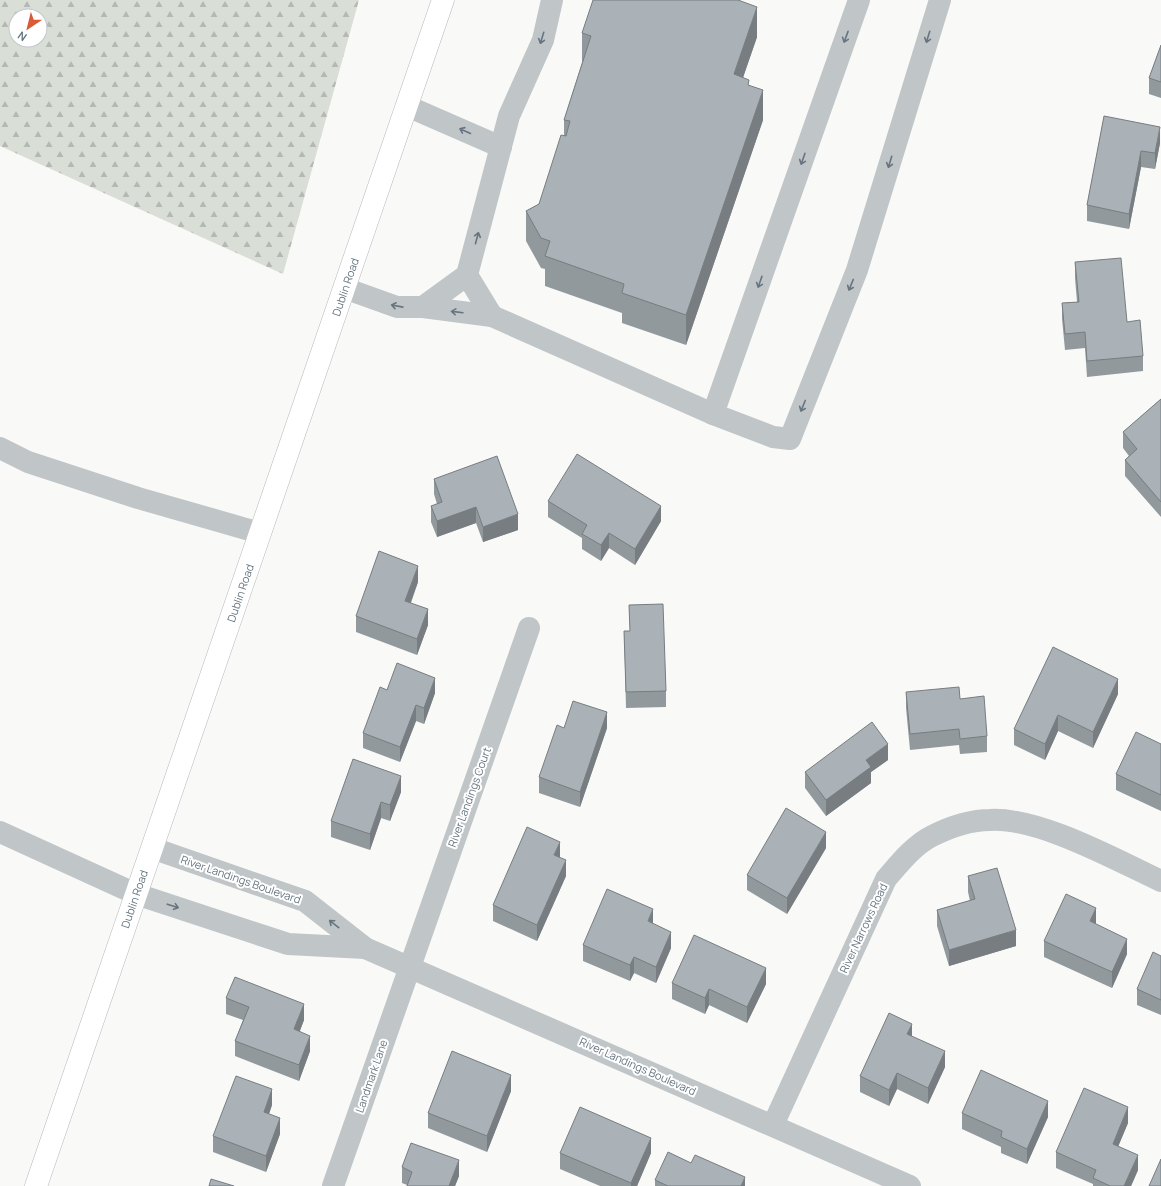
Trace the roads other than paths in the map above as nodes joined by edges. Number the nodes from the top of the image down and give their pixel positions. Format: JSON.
{"nodes":[{"id":1,"x":443,"y":0,"type":"edge"},
{"id":2,"x":552,"y":0,"type":"edge"},
{"id":3,"x":859,"y":0,"type":"edge"},
{"id":4,"x":940,"y":0,"type":"edge"},
{"id":5,"x":407,"y":106,"type":"junction"},
{"id":6,"x":501,"y":147,"type":"junction"},
{"id":7,"x":467,"y":276,"type":"junction"},
{"id":8,"x":344,"y":288,"type":"junction"},
{"id":9,"x":422,"y":307,"type":"junction"},
{"id":10,"x":492,"y":316,"type":"junction"},
{"id":11,"x":713,"y":414,"type":"junction"},
{"id":12,"x":0,"y":448,"type":"edge"},
{"id":13,"x":260,"y":533,"type":"junction"},
{"id":14,"x":529,"y":628,"type":"dead end"},
{"id":15,"x":0,"y":832,"type":"edge"},
{"id":16,"x":152,"y":848,"type":"junction"},
{"id":17,"x":1161,"y":881,"type":"edge"},
{"id":18,"x":136,"y":894,"type":"junction"},
{"id":19,"x":365,"y":948,"type":"junction"},
{"id":20,"x":409,"y":966,"type":"junction"},
{"id":21,"x":773,"y":1125,"type":"junction"},
{"id":22,"x":36,"y":1186,"type":"edge"},
{"id":23,"x":333,"y":1186,"type":"edge"},
{"id":24,"x":910,"y":1186,"type":"edge"}],
"edges":[{"from":1,"to":5,"type":"main road","name":"Dublin Road"},
{"from":2,"to":6,"type":"street","one_way":true},
{"from":3,"to":11,"type":"street","one_way":true},
{"from":4,"to":11,"type":"street","one_way":true},
{"from":6,"to":5,"type":"street","one_way":true},
{"from":5,"to":8,"type":"main road","name":"Dublin Road"},
{"from":7,"to":6,"type":"street","one_way":true},
{"from":7,"to":9,"type":"street"},
{"from":7,"to":10,"type":"street"},
{"from":9,"to":8,"type":"street","one_way":true},
{"from":8,"to":13,"type":"main road","name":"Dublin Road"},
{"from":10,"to":9,"type":"street","one_way":true},
{"from":10,"to":11,"type":"street"},
{"from":12,"to":13,"type":"street"},
{"from":13,"to":16,"type":"main road","name":"Dublin Road"},
{"from":14,"to":20,"type":"street","name":"River Landings Court"},
{"from":15,"to":18,"type":"street","name":"River Landings Boulevard"},
{"from":16,"to":18,"type":"main road","name":"Dublin Road"},
{"from":19,"to":16,"type":"street","name":"River Landings Boulevard","one_way":true},
{"from":17,"to":21,"type":"street","name":"River Narrows Road"},
{"from":18,"to":19,"type":"street","name":"River Landings Boulevard","one_way":true},
{"from":18,"to":22,"type":"main road","name":"Dublin Road"},
{"from":19,"to":20,"type":"street","name":"River Landings Boulevard"},
{"from":20,"to":21,"type":"street","name":"River Landings Boulevard"},
{"from":20,"to":23,"type":"street","name":"Landmark Lane"},
{"from":21,"to":24,"type":"street","name":"River Landings Boulevard"}]}
